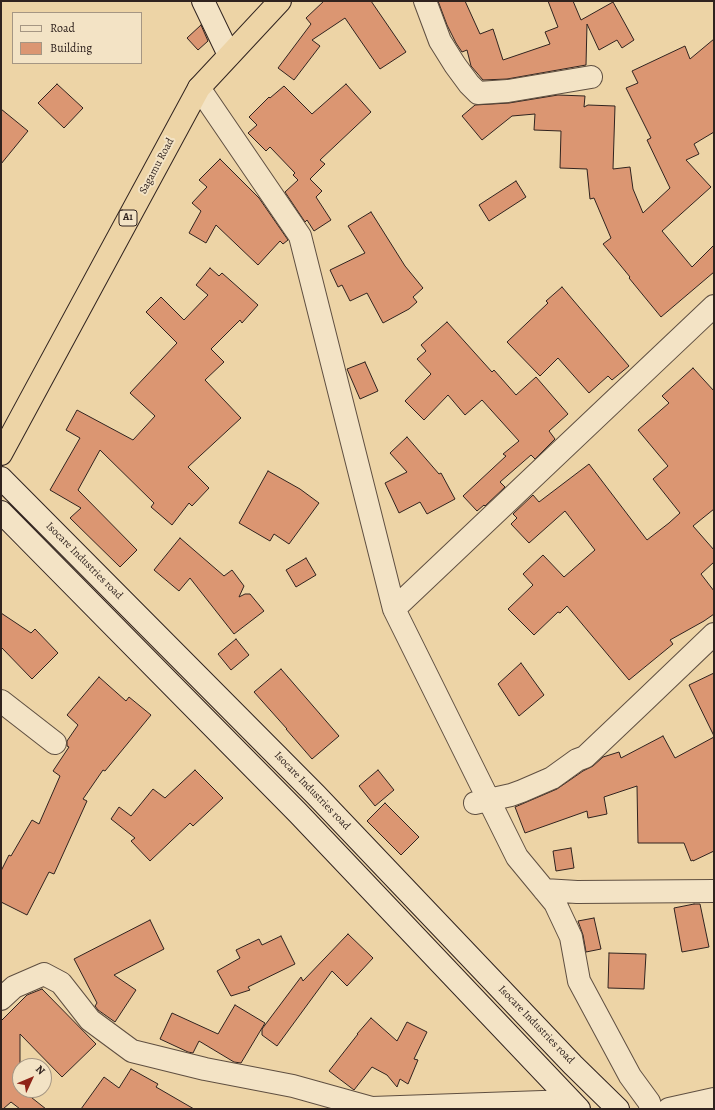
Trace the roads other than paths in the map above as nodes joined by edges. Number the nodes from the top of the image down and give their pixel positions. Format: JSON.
{"nodes":[{"id":1,"x":203,"y":1,"type":"edge"},
{"id":2,"x":280,"y":1,"type":"edge"},
{"id":3,"x":425,"y":1,"type":"edge"},
{"id":4,"x":229,"y":55,"type":"junction"},
{"id":5,"x":591,"y":77,"type":"dead end"},
{"id":6,"x":199,"y":88,"type":"junction"},
{"id":7,"x":714,"y":306,"type":"edge"},
{"id":8,"x":1,"y":454,"type":"edge"},
{"id":9,"x":1,"y":478,"type":"edge"},
{"id":10,"x":1,"y":512,"type":"edge"},
{"id":11,"x":394,"y":609,"type":"junction"},
{"id":12,"x":710,"y":644,"type":"edge"},
{"id":13,"x":1,"y":702,"type":"edge"},
{"id":14,"x":55,"y":743,"type":"dead end"},
{"id":15,"x":316,"y":795,"type":"junction"},
{"id":16,"x":482,"y":801,"type":"junction"},
{"id":17,"x":298,"y":813,"type":"junction"},
{"id":18,"x":544,"y":890,"type":"junction"},
{"id":19,"x":714,"y":891,"type":"edge"},
{"id":20,"x":1,"y":999,"type":"edge"},
{"id":21,"x":714,"y":1098,"type":"edge"},
{"id":22,"x":575,"y":1105,"type":"edge"},
{"id":23,"x":618,"y":1109,"type":"edge"},
{"id":24,"x":651,"y":1109,"type":"edge"},
{"id":25,"x":669,"y":1109,"type":"edge"}],
"edges":[{"from":1,"to":4,"type":"street"},
{"from":2,"to":4,"type":"highway","name":"Sagamu Road","number":"A1"},
{"from":3,"to":5,"type":"street"},
{"from":4,"to":6,"type":"highway","name":"Sagamu Road","number":"A1"},
{"from":6,"to":8,"type":"highway","name":"Sagamu Road","number":"A1"},
{"from":6,"to":11,"type":"street"},
{"from":7,"to":11,"type":"street"},
{"from":9,"to":15,"type":"street","name":"Isocare Industries road"},
{"from":10,"to":17,"type":"street"},
{"from":11,"to":16,"type":"street"},
{"from":12,"to":16,"type":"street"},
{"from":13,"to":14,"type":"street"},
{"from":15,"to":17,"type":"street"},
{"from":15,"to":23,"type":"street","name":"Isocare Industries road"},
{"from":16,"to":18,"type":"street"},
{"from":17,"to":22,"type":"street"},
{"from":18,"to":19,"type":"street"},
{"from":18,"to":24,"type":"street"},
{"from":20,"to":22,"type":"street"},
{"from":21,"to":25,"type":"street"}]}
